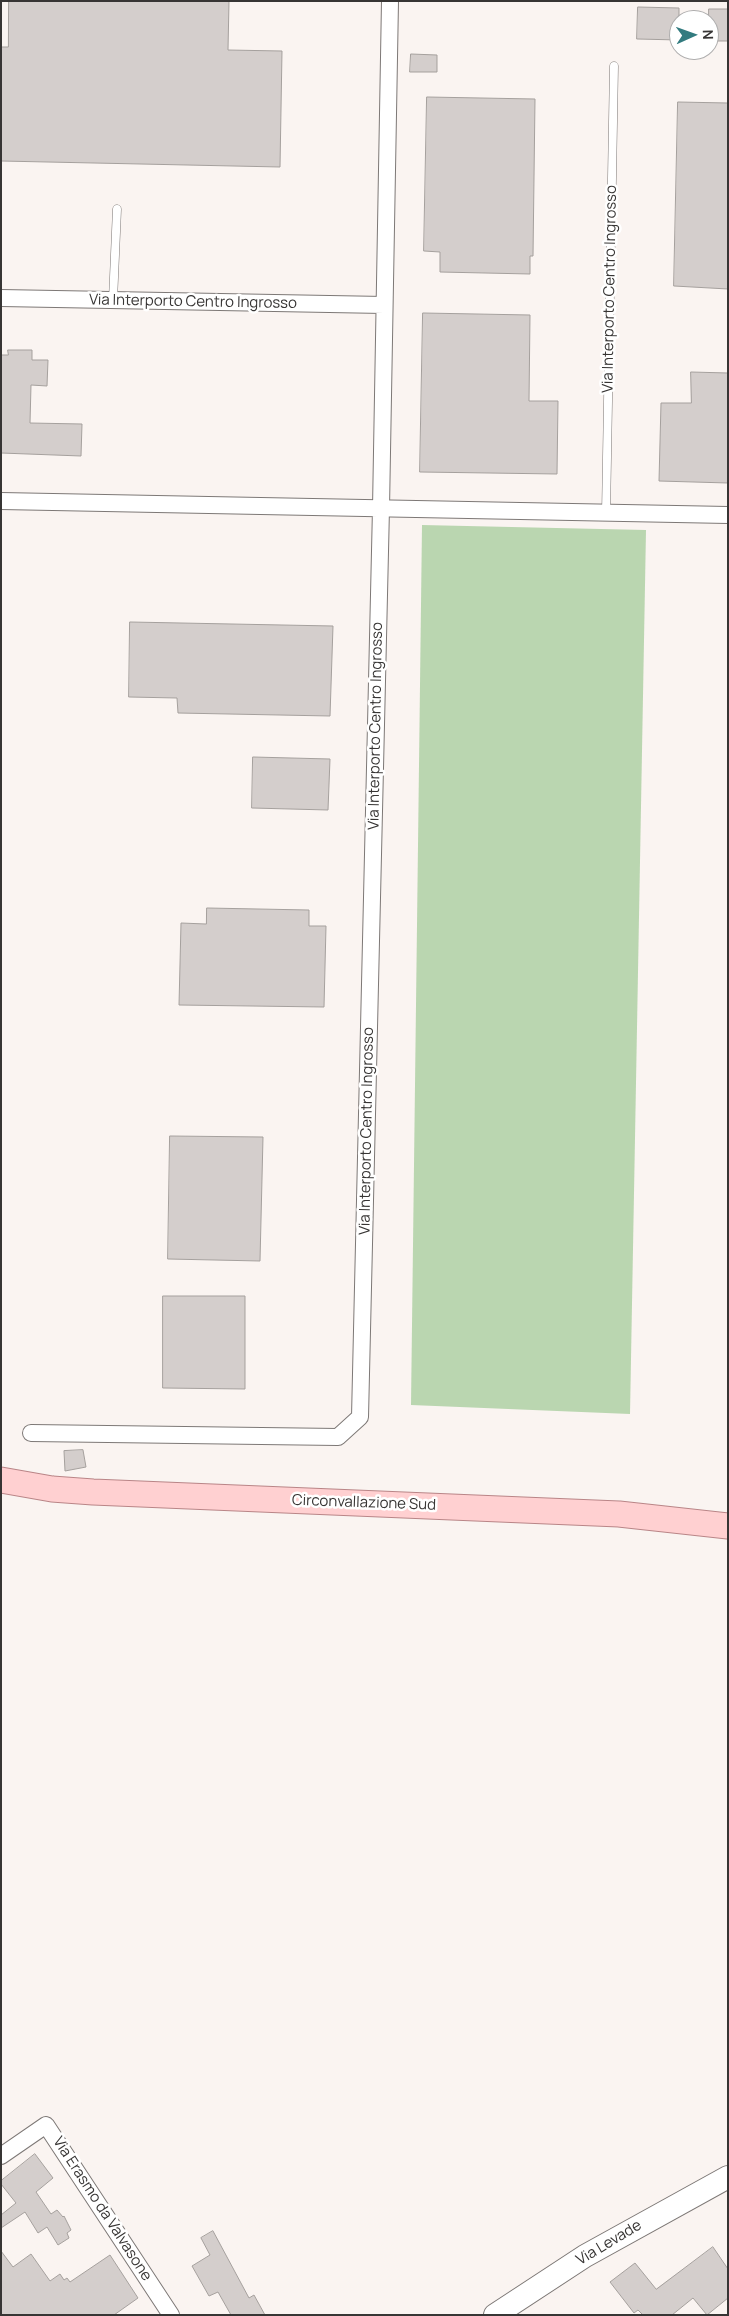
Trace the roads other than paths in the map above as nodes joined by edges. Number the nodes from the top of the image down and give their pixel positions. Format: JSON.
{"nodes":[{"id":1,"x":390,"y":1,"type":"edge"},
{"id":2,"x":614,"y":66,"type":"dead end"},
{"id":3,"x":117,"y":208,"type":"dead end"},
{"id":4,"x":1,"y":298,"type":"edge"},
{"id":5,"x":113,"y":300,"type":"junction"},
{"id":6,"x":384,"y":305,"type":"junction"},
{"id":7,"x":1,"y":501,"type":"edge"},
{"id":8,"x":381,"y":508,"type":"junction"},
{"id":9,"x":606,"y":513,"type":"junction"},
{"id":10,"x":728,"y":515,"type":"edge"},
{"id":11,"x":31,"y":1433,"type":"dead end"},
{"id":12,"x":1,"y":1480,"type":"edge"},
{"id":13,"x":728,"y":1526,"type":"edge"},
{"id":14,"x":1,"y":2156,"type":"edge"},
{"id":15,"x":728,"y":2177,"type":"edge"},
{"id":16,"x":171,"y":2315,"type":"edge"},
{"id":17,"x":495,"y":2315,"type":"edge"}],
"edges":[{"from":1,"to":6,"type":"street","name":"Via Interporto Centro Ingrosso"},
{"from":2,"to":9,"type":"lane","name":"Via Interporto Centro Ingrosso"},
{"from":3,"to":5,"type":"lane"},
{"from":4,"to":5,"type":"street","name":"Via Interporto Centro Ingrosso"},
{"from":5,"to":6,"type":"street","name":"Via Interporto Centro Ingrosso"},
{"from":6,"to":8,"type":"street","name":"Via Interporto Centro Ingrosso"},
{"from":7,"to":8,"type":"street"},
{"from":8,"to":9,"type":"street"},
{"from":8,"to":11,"type":"street","name":"Via Interporto Centro Ingrosso"},
{"from":9,"to":10,"type":"street"},
{"from":12,"to":13,"type":"main road","name":"Circonvallazione Sud"},
{"from":14,"to":16,"type":"street","name":"Via Erasmo da Valvasone"},
{"from":15,"to":17,"type":"street","name":"Via Levade"}]}
